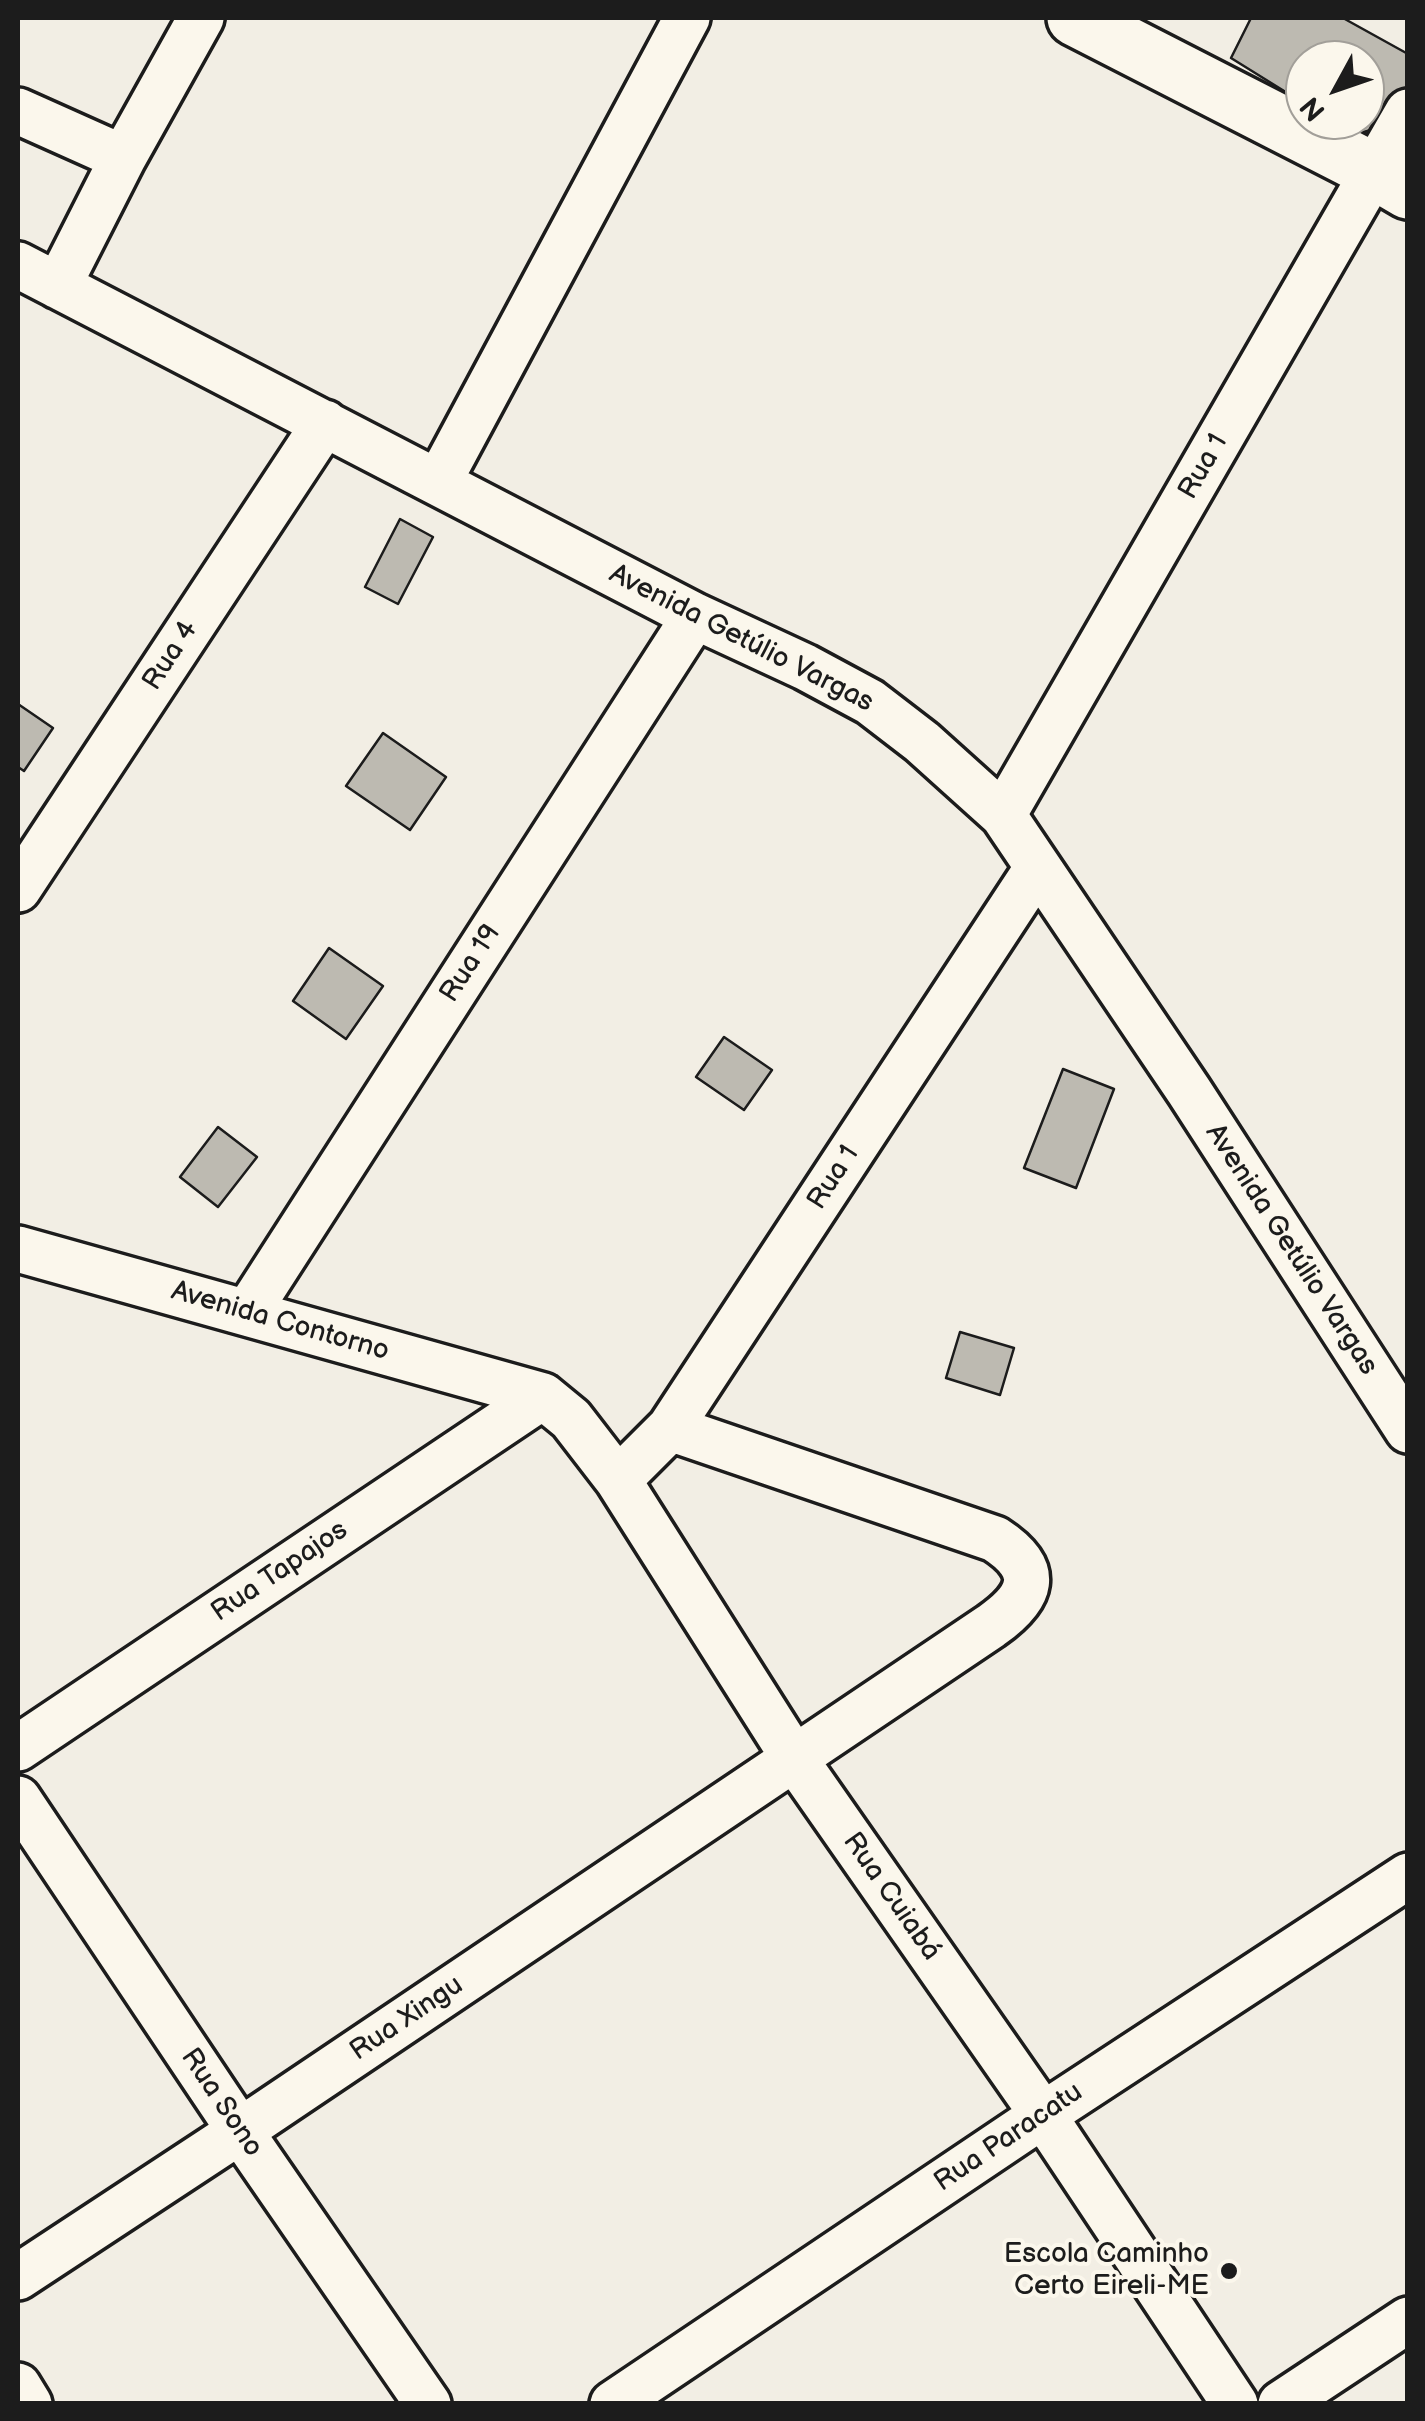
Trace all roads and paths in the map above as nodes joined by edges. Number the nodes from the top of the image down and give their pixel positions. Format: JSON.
{"nodes":[{"id":1,"x":202,"y":18,"type":"edge"},
{"id":2,"x":687,"y":18,"type":"edge"},
{"id":3,"x":1075,"y":18,"type":"edge"},
{"id":4,"x":18,"y":111,"type":"edge"},
{"id":5,"x":1408,"y":112,"type":"edge"},
{"id":6,"x":123,"y":158,"type":"junction"},
{"id":7,"x":1391,"y":181,"type":"edge"},
{"id":8,"x":18,"y":266,"type":"edge"},
{"id":9,"x":58,"y":286,"type":"junction"},
{"id":10,"x":325,"y":423,"type":"junction"},
{"id":11,"x":439,"y":481,"type":"junction"},
{"id":12,"x":695,"y":616,"type":"junction"},
{"id":13,"x":1003,"y":815,"type":"junction"},
{"id":14,"x":1038,"y":867,"type":"junction"},
{"id":15,"x":18,"y":889,"type":"edge"},
{"id":16,"x":18,"y":1249,"type":"edge"},
{"id":17,"x":247,"y":1313,"type":"junction"},
{"id":18,"x":1392,"y":1376,"type":"edge"},
{"id":19,"x":542,"y":1396,"type":"junction"},
{"id":20,"x":670,"y":1428,"type":"junction"},
{"id":21,"x":1408,"y":1430,"type":"edge"},
{"id":22,"x":618,"y":1480,"type":"junction"},
{"id":23,"x":18,"y":1748,"type":"edge"},
{"id":24,"x":794,"y":1758,"type":"junction"},
{"id":25,"x":18,"y":1799,"type":"edge"},
{"id":26,"x":1408,"y":1876,"type":"edge"},
{"id":27,"x":1043,"y":2115,"type":"junction"},
{"id":28,"x":240,"y":2132,"type":"junction"},
{"id":29,"x":18,"y":2277,"type":"edge"},
{"id":30,"x":1408,"y":2320,"type":"edge"},
{"id":31,"x":18,"y":2386,"type":"edge"},
{"id":32,"x":30,"y":2404,"type":"edge"},
{"id":33,"x":428,"y":2404,"type":"edge"},
{"id":34,"x":613,"y":2404,"type":"edge"},
{"id":35,"x":1234,"y":2404,"type":"edge"},
{"id":36,"x":1280,"y":2404,"type":"edge"}],
"edges":[{"from":1,"to":6,"type":"street"},
{"from":2,"to":11,"type":"street"},
{"from":3,"to":7,"type":"street"},
{"from":4,"to":6,"type":"street"},
{"from":5,"to":7,"type":"street","name":"Rua 1"},
{"from":6,"to":9,"type":"street"},
{"from":7,"to":13,"type":"street","name":"Rua 1"},
{"from":8,"to":9,"type":"street","name":"Avenida Getúlio Vargas"},
{"from":9,"to":10,"type":"street","name":"Avenida Getúlio Vargas"},
{"from":10,"to":11,"type":"street","name":"Avenida Getúlio Vargas"},
{"from":10,"to":15,"type":"street","name":"Rua 4"},
{"from":11,"to":12,"type":"street","name":"Avenida Getúlio Vargas"},
{"from":12,"to":13,"type":"street","name":"Avenida Getúlio Vargas"},
{"from":12,"to":17,"type":"street","name":"Rua 19"},
{"from":13,"to":14,"type":"street","name":"Avenida Getúlio Vargas"},
{"from":14,"to":18,"type":"street","name":"Avenida Getúlio Vargas"},
{"from":14,"to":20,"type":"street","name":"Rua 1"},
{"from":16,"to":17,"type":"street","name":"Avenida Contorno"},
{"from":17,"to":19,"type":"street","name":"Avenida Contorno"},
{"from":18,"to":21,"type":"street","name":"Avenida Getúlio Vargas"},
{"from":19,"to":22,"type":"street","name":"Rua Cuiabá"},
{"from":19,"to":23,"type":"street","name":"Rua Tapajos"},
{"from":20,"to":22,"type":"street","name":"Rua 1"},
{"from":20,"to":24,"type":"street","name":"Rua Xingu"},
{"from":22,"to":24,"type":"street","name":"Rua Cuiabá"},
{"from":24,"to":27,"type":"street","name":"Rua Cuiabá"},
{"from":24,"to":28,"type":"street","name":"Rua Xingu"},
{"from":25,"to":28,"type":"street","name":"Rua Sono"},
{"from":26,"to":27,"type":"street","name":"Rua Paracatu"},
{"from":27,"to":34,"type":"street","name":"Rua Paracatu"},
{"from":27,"to":35,"type":"street","name":"Rua Cuiabá"},
{"from":28,"to":29,"type":"street","name":"Rua Xingu"},
{"from":28,"to":33,"type":"street","name":"Rua Sono"},
{"from":30,"to":36,"type":"street"},
{"from":31,"to":32,"type":"street"}]}
